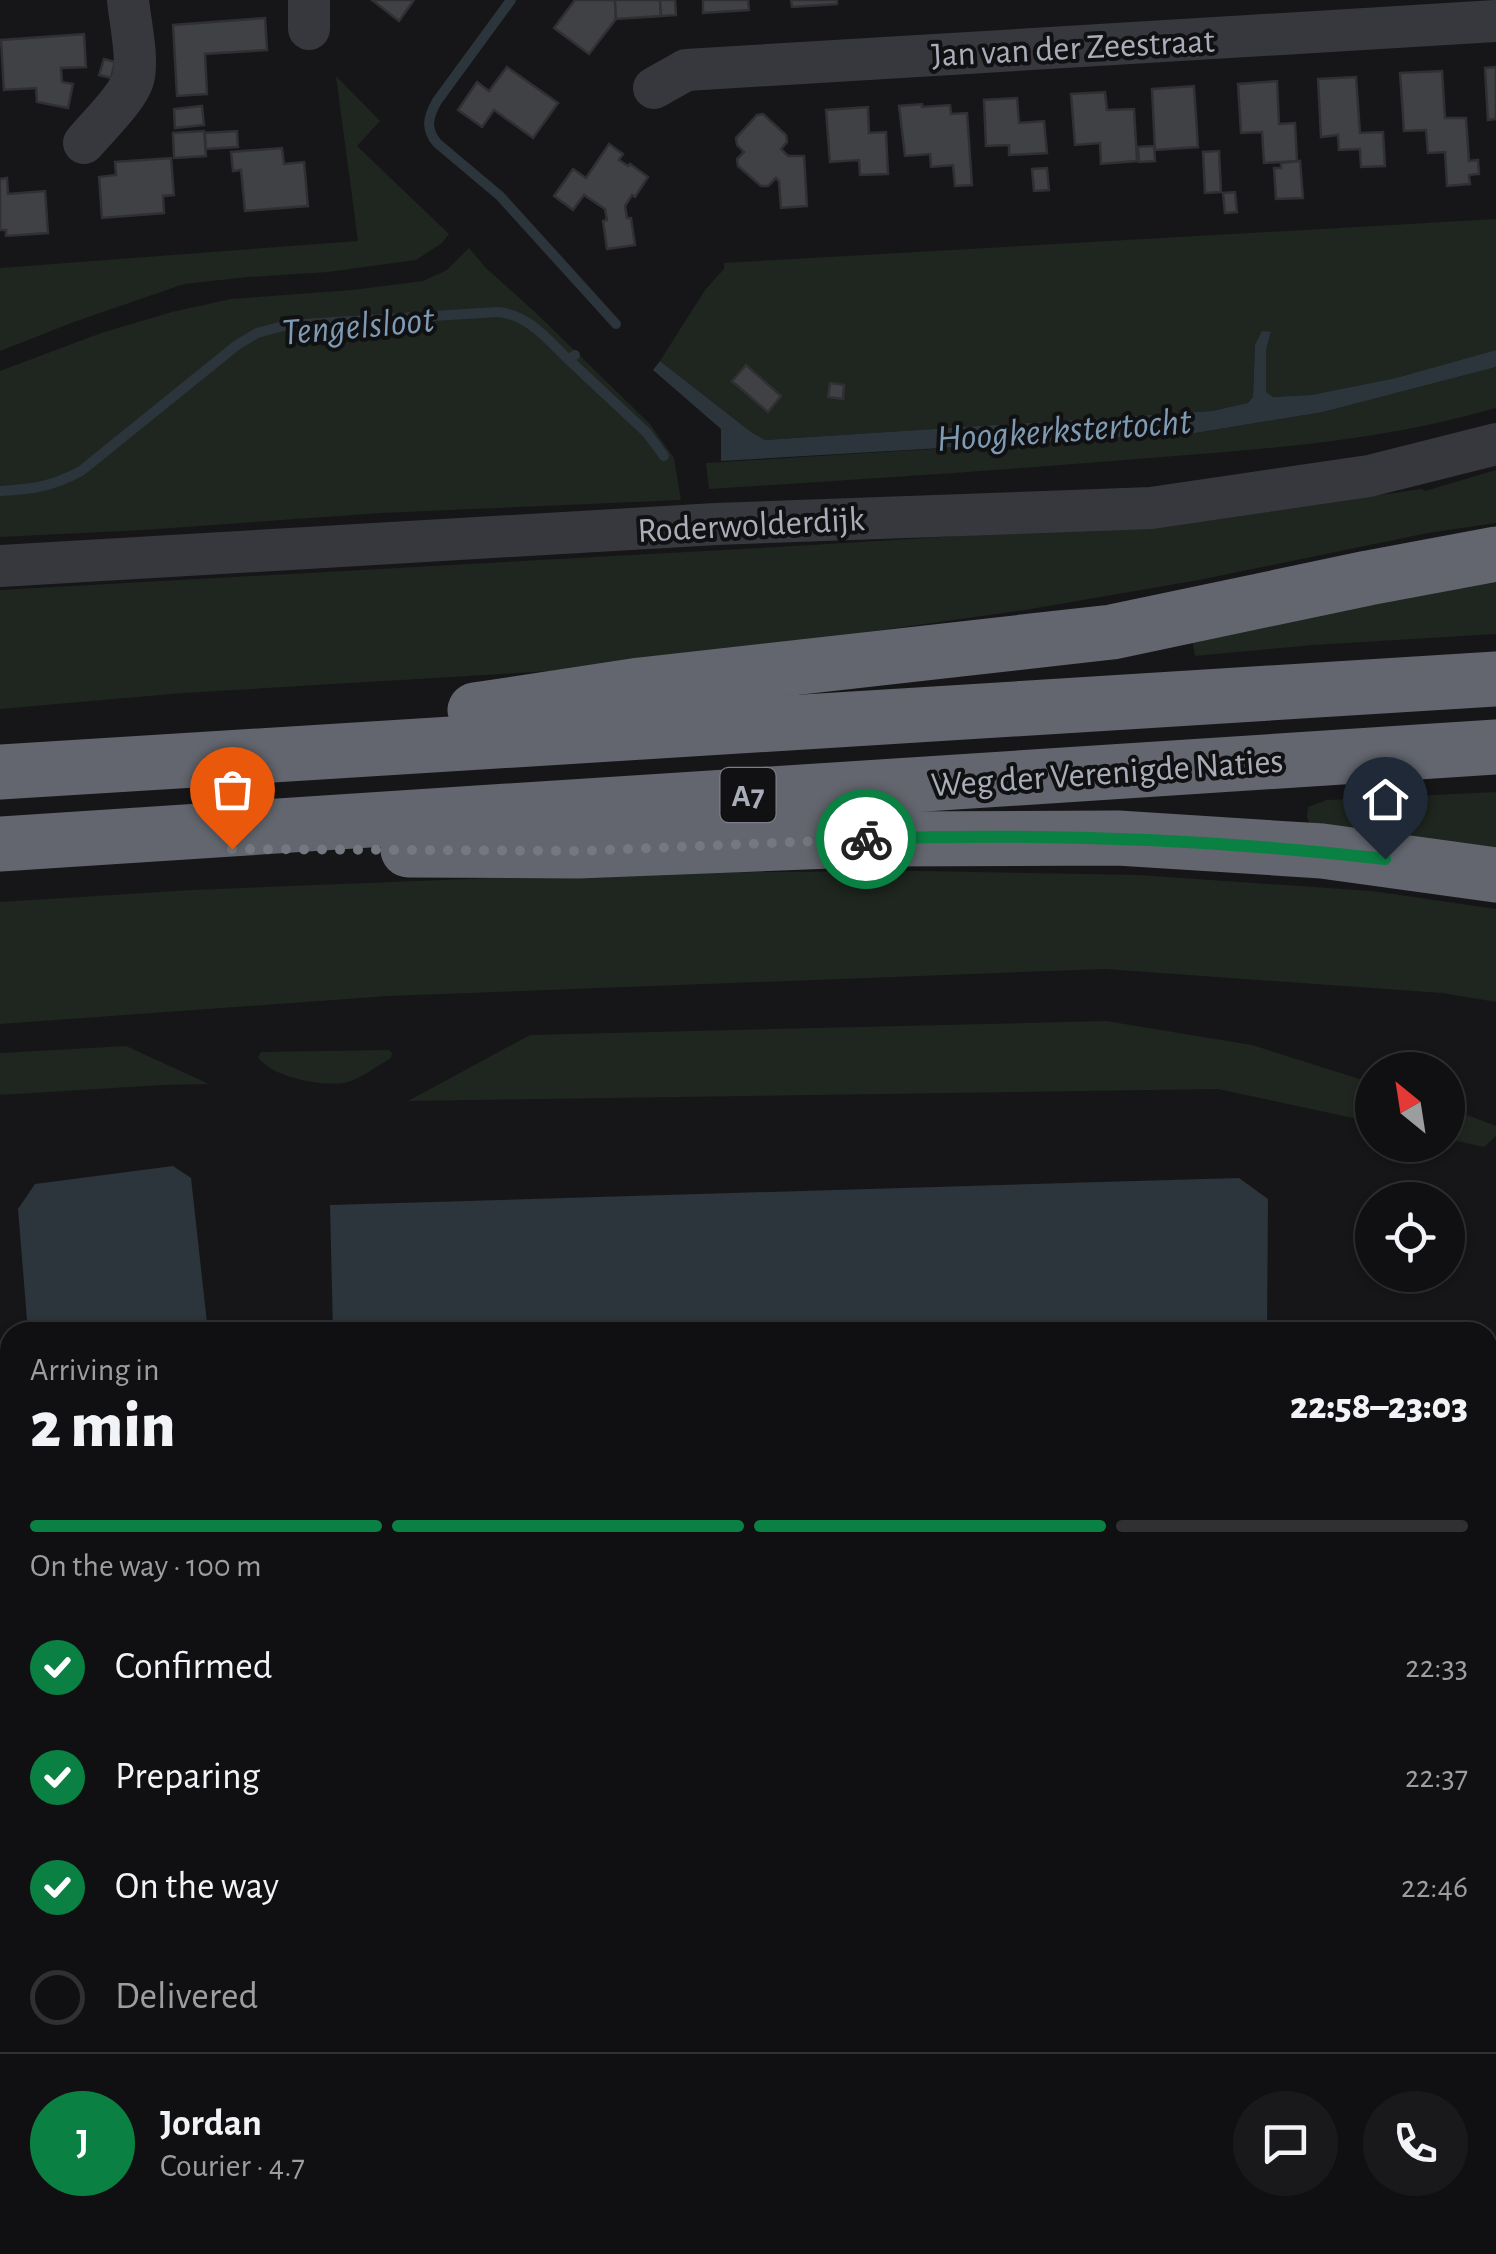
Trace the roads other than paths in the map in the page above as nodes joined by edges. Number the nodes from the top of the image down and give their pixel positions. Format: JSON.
{"nodes":[{"id":1,"x":128,"y":0,"type":"edge"},
{"id":2,"x":1453,"y":12,"type":"edge"},
{"id":3,"x":1496,"y":22,"type":"edge"},
{"id":4,"x":654,"y":88,"type":"dead end"},
{"id":5,"x":84,"y":143,"type":"dead end"},
{"id":6,"x":1496,"y":444,"type":"edge"},
{"id":7,"x":1496,"y":554,"type":"edge"},
{"id":8,"x":0,"y":566,"type":"edge"},
{"id":9,"x":1496,"y":679,"type":"edge"},
{"id":10,"x":1496,"y":747,"type":"edge"},
{"id":11,"x":91,"y":766,"type":"junction"},
{"id":12,"x":0,"y":772,"type":"edge"},
{"id":13,"x":0,"y":846,"type":"edge"},
{"id":14,"x":1496,"y":875,"type":"edge"}],
"edges":[{"from":1,"to":5,"type":"street"},
{"from":2,"to":3,"type":"street","name":"Jan van der Zeestraat"},
{"from":2,"to":4,"type":"street","name":"Jan van der Zeestraat"},
{"from":6,"to":8,"type":"street","name":"Roderwolderdijk"},
{"from":7,"to":11,"type":"highway","number":"A7"},
{"from":9,"to":11,"type":"highway","name":"Weg der Verenigde Naties","number":"A7"},
{"from":10,"to":13,"type":"highway","name":"Weg der Verenigde Naties","number":"A7"},
{"from":11,"to":12,"type":"highway","name":"Weg der Verenigde Naties","number":"A7"},
{"from":13,"to":14,"type":"highway","number":"A7"}]}
